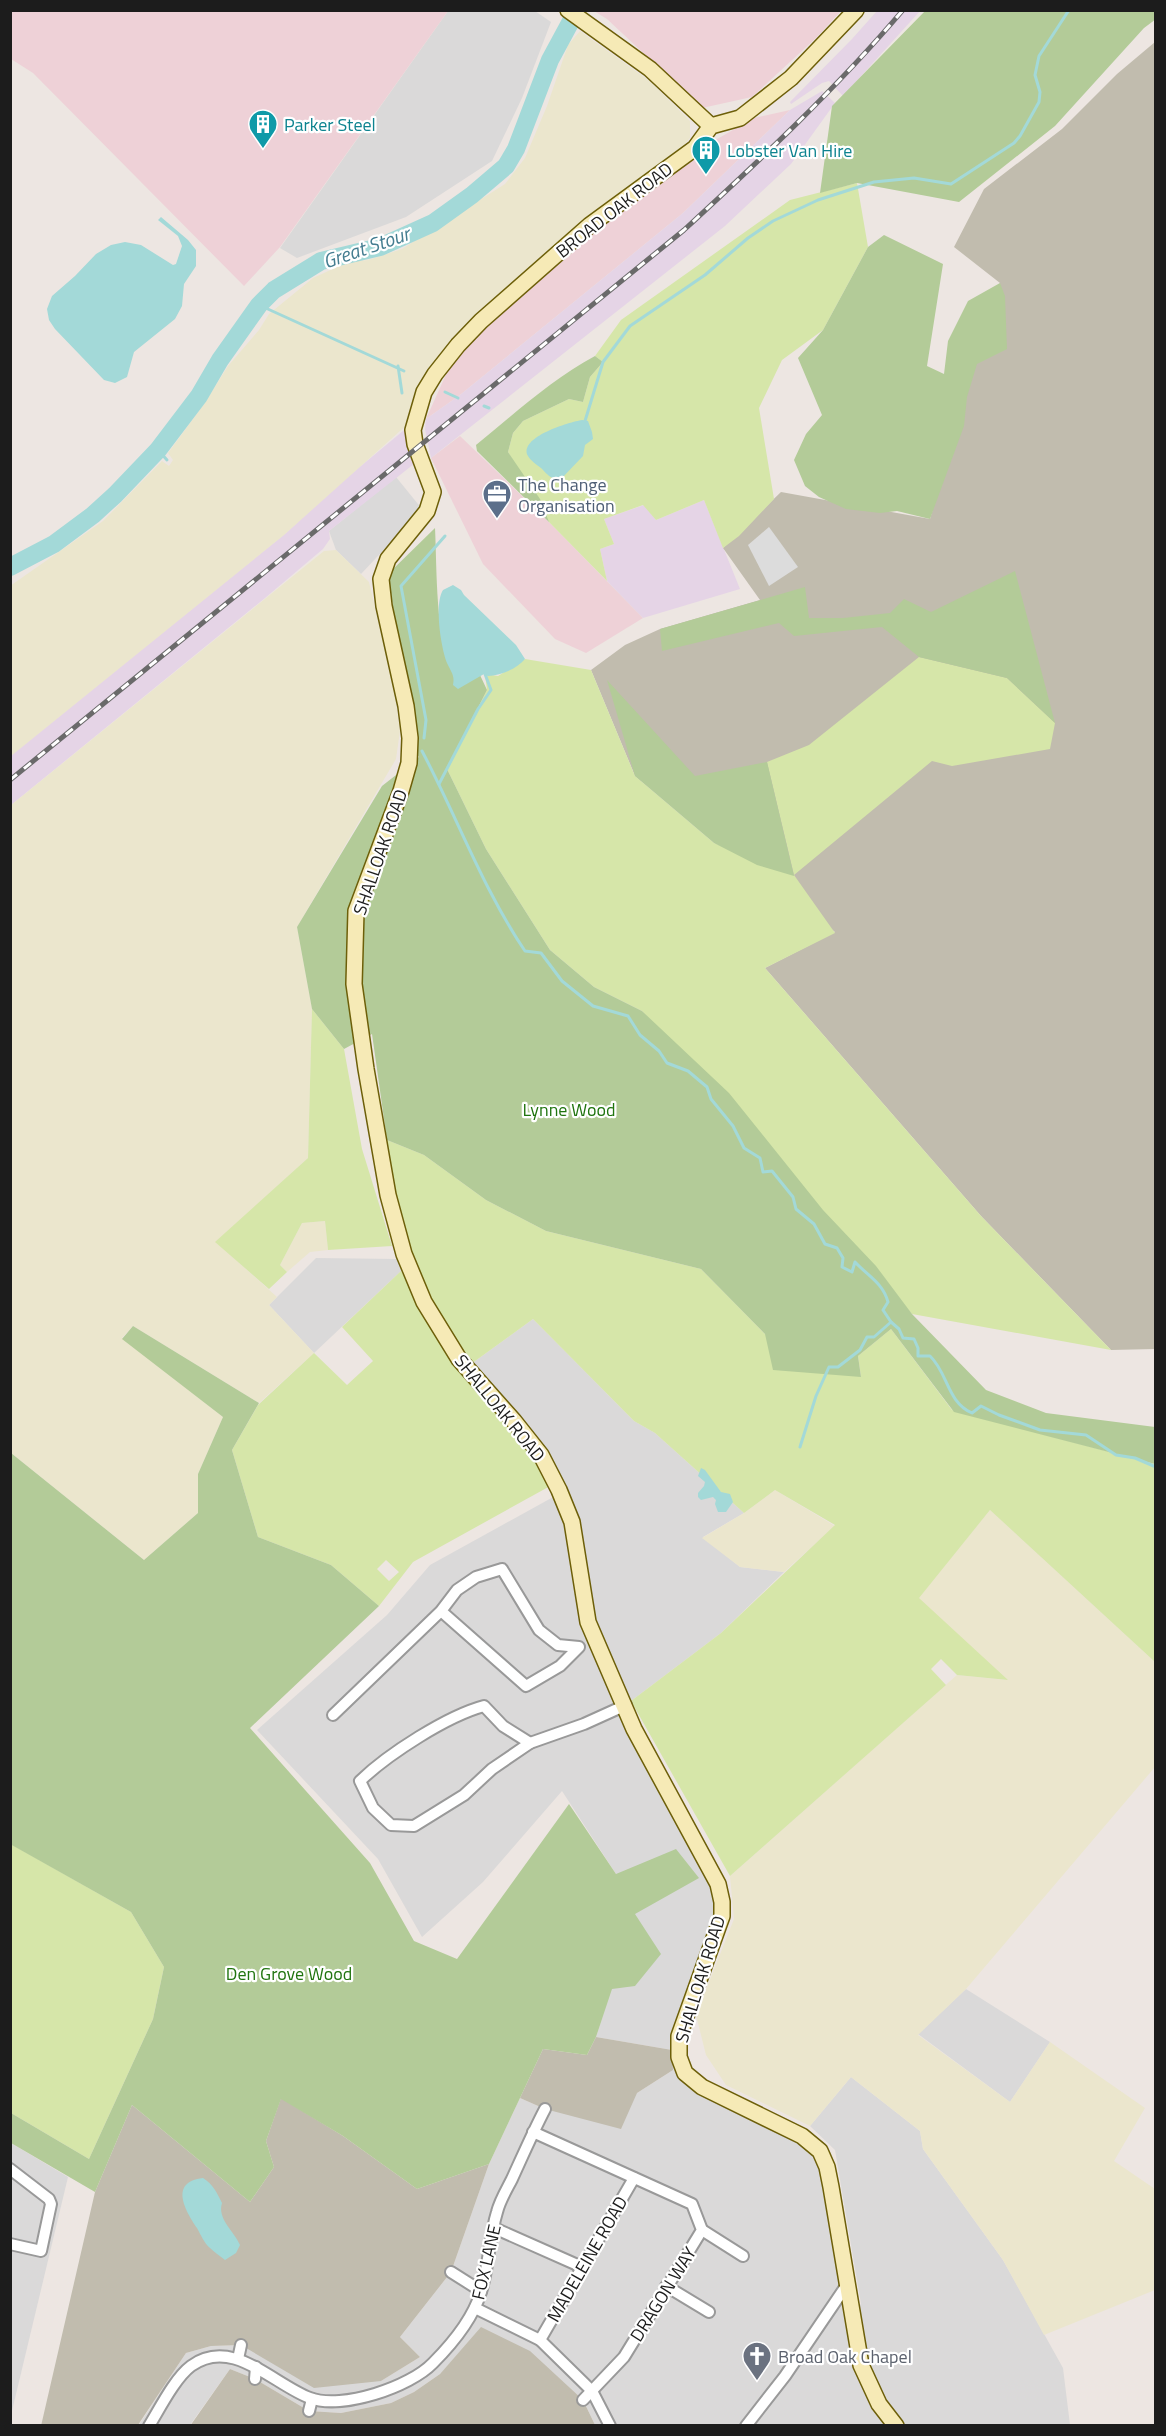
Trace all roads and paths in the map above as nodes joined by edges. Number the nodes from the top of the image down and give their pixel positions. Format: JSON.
{"nodes":[{"id":1,"x":568,"y":10,"type":"edge"},
{"id":2,"x":856,"y":10,"type":"edge"},
{"id":3,"x":711,"y":126,"type":"junction"},
{"id":4,"x":415,"y":444,"type":"joint"},
{"id":5,"x":441,"y":1611,"type":"junction"},
{"id":6,"x":599,"y":1645,"type":"junction"},
{"id":7,"x":579,"y":1647,"type":"junction"},
{"id":8,"x":626,"y":1706,"type":"junction"},
{"id":9,"x":333,"y":1715,"type":"dead end"},
{"id":10,"x":530,"y":1743,"type":"junction"},
{"id":11,"x":545,"y":2109,"type":"dead end"},
{"id":12,"x":533,"y":2132,"type":"junction"},
{"id":13,"x":10,"y":2169,"type":"edge"},
{"id":14,"x":634,"y":2178,"type":"junction"},
{"id":15,"x":494,"y":2228,"type":"junction"},
{"id":16,"x":702,"y":2230,"type":"junction"},
{"id":17,"x":10,"y":2244,"type":"edge"},
{"id":18,"x":743,"y":2256,"type":"dead end"},
{"id":19,"x":582,"y":2267,"type":"junction"},
{"id":20,"x":451,"y":2272,"type":"dead end"},
{"id":21,"x":666,"y":2286,"type":"junction"},
{"id":22,"x":848,"y":2287,"type":"junction"},
{"id":23,"x":481,"y":2291,"type":"junction"},
{"id":24,"x":475,"y":2308,"type":"junction"},
{"id":25,"x":709,"y":2312,"type":"dead end"},
{"id":26,"x":540,"y":2340,"type":"junction"},
{"id":27,"x":241,"y":2345,"type":"dead end"},
{"id":28,"x":238,"y":2359,"type":"junction"},
{"id":29,"x":256,"y":2367,"type":"junction"},
{"id":30,"x":255,"y":2379,"type":"dead end"},
{"id":31,"x":592,"y":2391,"type":"junction"},
{"id":32,"x":312,"y":2399,"type":"junction"},
{"id":33,"x":583,"y":2400,"type":"dead end"},
{"id":34,"x":309,"y":2411,"type":"dead end"},
{"id":35,"x":149,"y":2426,"type":"edge"},
{"id":36,"x":610,"y":2426,"type":"edge"},
{"id":37,"x":746,"y":2426,"type":"edge"},
{"id":38,"x":896,"y":2426,"type":"edge"}],
"edges":[{"from":1,"to":3,"type":"street"},
{"from":2,"to":3,"type":"street"},
{"from":3,"to":4,"type":"street","name":"BROAD OAK ROAD"},
{"from":4,"to":6,"type":"street","name":"SHALLOAK ROAD"},
{"from":5,"to":7,"type":"street"},
{"from":5,"to":7,"type":"street"},
{"from":5,"to":9,"type":"street"},
{"from":6,"to":7,"type":"street"},
{"from":6,"to":8,"type":"street","name":"SHALLOAK ROAD"},
{"from":8,"to":10,"type":"street"},
{"from":8,"to":22,"type":"street","name":"SHALLOAK ROAD"},
{"from":10,"to":10,"type":"street"},
{"from":11,"to":12,"type":"street","name":"FOX LANE"},
{"from":12,"to":14,"type":"street","name":"DRAGON WAY"},
{"from":12,"to":15,"type":"street","name":"FOX LANE"},
{"from":13,"to":17,"type":"street"},
{"from":14,"to":16,"type":"street","name":"DRAGON WAY"},
{"from":14,"to":19,"type":"street","name":"MADELEINE ROAD"},
{"from":15,"to":19,"type":"street"},
{"from":15,"to":23,"type":"street","name":"FOX LANE"},
{"from":16,"to":18,"type":"street"},
{"from":16,"to":21,"type":"street","name":"DRAGON WAY"},
{"from":19,"to":26,"type":"street","name":"MADELEINE ROAD"},
{"from":20,"to":23,"type":"street"},
{"from":21,"to":25,"type":"street"},
{"from":21,"to":31,"type":"street","name":"DRAGON WAY"},
{"from":22,"to":37,"type":"street"},
{"from":22,"to":38,"type":"street","name":"SHALLOAK ROAD"},
{"from":23,"to":24,"type":"street","name":"FOX LANE"},
{"from":24,"to":26,"type":"street"},
{"from":24,"to":32,"type":"street","name":"FOX LANE"},
{"from":26,"to":31,"type":"street"},
{"from":27,"to":28,"type":"street"},
{"from":28,"to":29,"type":"street","name":"FOX LANE"},
{"from":28,"to":35,"type":"street","name":"FOX LANE"},
{"from":29,"to":30,"type":"street"},
{"from":29,"to":32,"type":"street","name":"FOX LANE"},
{"from":31,"to":33,"type":"street","name":"DRAGON WAY"},
{"from":31,"to":36,"type":"street"},
{"from":32,"to":34,"type":"street"}]}
